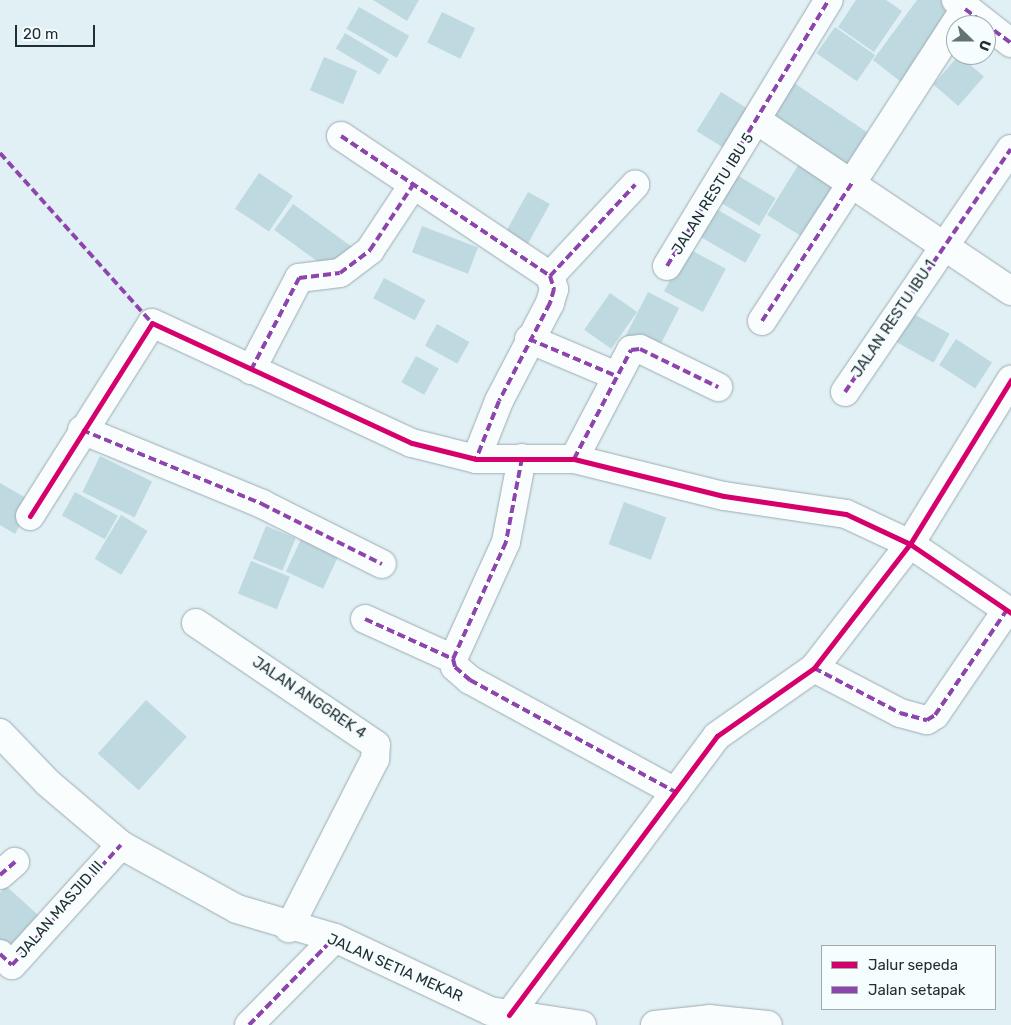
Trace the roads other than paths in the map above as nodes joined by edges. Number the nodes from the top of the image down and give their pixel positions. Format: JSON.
{"nodes":[{"id":1,"x":829,"y":0,"type":"edge"},
{"id":2,"x":961,"y":4,"type":"edge"},
{"id":3,"x":1011,"y":43,"type":"edge"},
{"id":4,"x":758,"y":121,"type":"junction"},
{"id":5,"x":340,"y":136,"type":"dead end"},
{"id":6,"x":1011,"y":149,"type":"edge"},
{"id":7,"x":852,"y":183,"type":"junction"},
{"id":8,"x":413,"y":185,"type":"junction"},
{"id":9,"x":635,"y":185,"type":"dead end"},
{"id":10,"x":944,"y":246,"type":"junction"},
{"id":11,"x":667,"y":266,"type":"dead end"},
{"id":12,"x":550,"y":276,"type":"junction"},
{"id":13,"x":1011,"y":292,"type":"edge"},
{"id":14,"x":762,"y":321,"type":"dead end"},
{"id":15,"x":529,"y":339,"type":"junction"},
{"id":16,"x":250,"y":370,"type":"junction"},
{"id":17,"x":614,"y":375,"type":"junction"},
{"id":18,"x":1011,"y":380,"type":"edge"},
{"id":19,"x":718,"y":387,"type":"dead end"},
{"id":20,"x":844,"y":392,"type":"dead end"},
{"id":21,"x":82,"y":430,"type":"junction"},
{"id":22,"x":522,"y":458,"type":"junction"},
{"id":23,"x":476,"y":459,"type":"junction"},
{"id":24,"x":574,"y":460,"type":"junction"},
{"id":25,"x":30,"y":516,"type":"dead end"},
{"id":26,"x":910,"y":544,"type":"junction"},
{"id":27,"x":382,"y":564,"type":"dead end"},
{"id":28,"x":1009,"y":612,"type":"edge"},
{"id":29,"x":365,"y":619,"type":"dead end"},
{"id":30,"x":196,"y":623,"type":"dead end"},
{"id":31,"x":453,"y":659,"type":"junction"},
{"id":32,"x":814,"y":668,"type":"junction"},
{"id":33,"x":0,"y":733,"type":"edge"},
{"id":34,"x":675,"y":792,"type":"junction"},
{"id":35,"x":121,"y":845,"type":"junction"},
{"id":36,"x":289,"y":928,"type":"junction"},
{"id":37,"x":335,"y":938,"type":"junction"},
{"id":38,"x":0,"y":954,"type":"edge"},
{"id":39,"x":493,"y":1017,"type":"edge"},
{"id":40,"x":250,"y":1025,"type":"edge"},
{"id":41,"x":582,"y":1025,"type":"edge"},
{"id":42,"x":655,"y":1025,"type":"edge"},
{"id":43,"x":768,"y":1025,"type":"edge"}],
"edges":[{"from":1,"to":4,"type":"street","name":"JALAN RESTU IBU 5"},
{"from":2,"to":3,"type":"street"},
{"from":2,"to":7,"type":"street"},
{"from":4,"to":7,"type":"street"},
{"from":4,"to":11,"type":"street","name":"JALAN RESTU IBU 5"},
{"from":5,"to":8,"type":"street"},
{"from":6,"to":10,"type":"street","name":"JALAN RESTU IBU 1"},
{"from":7,"to":10,"type":"street"},
{"from":7,"to":14,"type":"street"},
{"from":8,"to":12,"type":"street"},
{"from":8,"to":16,"type":"street"},
{"from":9,"to":12,"type":"street"},
{"from":10,"to":13,"type":"street"},
{"from":10,"to":20,"type":"street","name":"JALAN RESTU IBU 1"},
{"from":12,"to":15,"type":"street"},
{"from":15,"to":17,"type":"street"},
{"from":15,"to":23,"type":"street"},
{"from":16,"to":21,"type":"street"},
{"from":16,"to":23,"type":"street"},
{"from":17,"to":19,"type":"street"},
{"from":17,"to":24,"type":"street"},
{"from":18,"to":26,"type":"street"},
{"from":21,"to":25,"type":"street"},
{"from":21,"to":27,"type":"street"},
{"from":22,"to":23,"type":"street"},
{"from":22,"to":24,"type":"street"},
{"from":22,"to":31,"type":"street"},
{"from":24,"to":26,"type":"street"},
{"from":26,"to":28,"type":"street"},
{"from":26,"to":32,"type":"street"},
{"from":28,"to":32,"type":"street"},
{"from":29,"to":31,"type":"street"},
{"from":30,"to":36,"type":"street","name":"JALAN ANGGREK 4"},
{"from":31,"to":34,"type":"street"},
{"from":32,"to":34,"type":"street"},
{"from":33,"to":35,"type":"street","name":"JALAN SETIA MEKAR"},
{"from":34,"to":39,"type":"street"},
{"from":35,"to":36,"type":"street","name":"JALAN SETIA MEKAR"},
{"from":35,"to":38,"type":"street","name":"JALAN MASJID III"},
{"from":36,"to":37,"type":"street","name":"JALAN SETIA MEKAR"},
{"from":37,"to":39,"type":"street","name":"JALAN SETIA MEKAR"},
{"from":37,"to":40,"type":"street"},
{"from":39,"to":41,"type":"street","name":"JALAN SETIA MEKAR"},
{"from":42,"to":43,"type":"street"}]}
